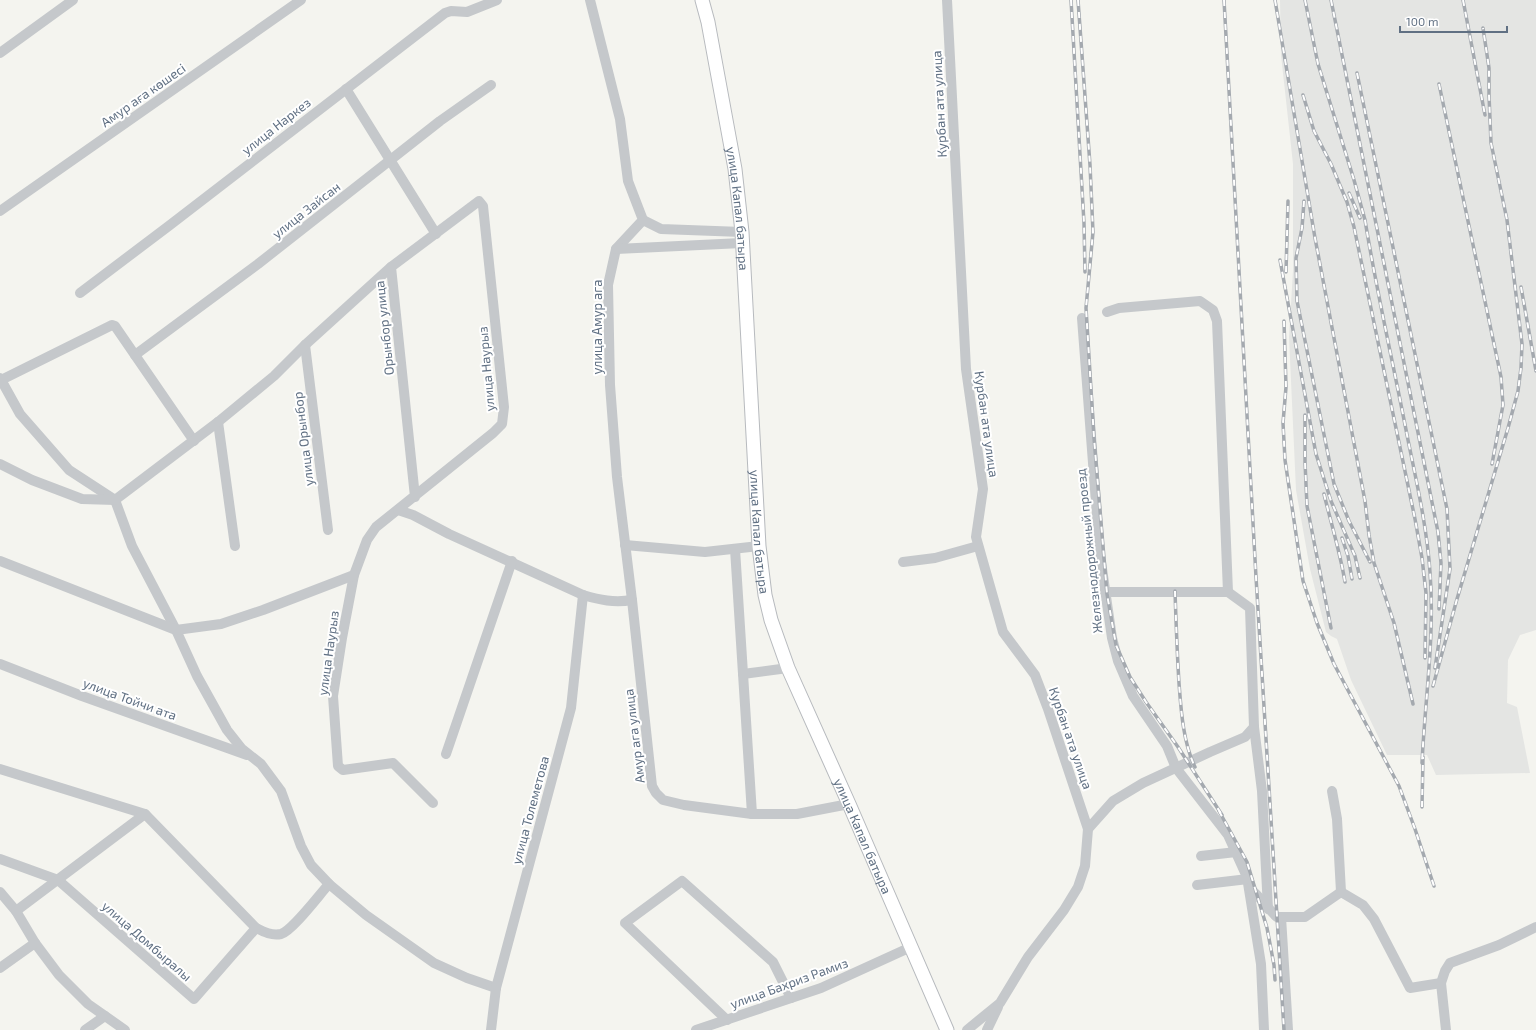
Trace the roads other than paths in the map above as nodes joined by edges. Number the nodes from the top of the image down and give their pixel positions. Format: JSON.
{"nodes":[{"id":1,"x":73,"y":0,"type":"edge"},
{"id":2,"x":301,"y":0,"type":"edge"},
{"id":3,"x":497,"y":0,"type":"edge"},
{"id":4,"x":590,"y":0,"type":"edge"},
{"id":5,"x":702,"y":0,"type":"edge"},
{"id":6,"x":947,"y":0,"type":"edge"},
{"id":7,"x":0,"y":52,"type":"edge"},
{"id":8,"x":491,"y":85,"type":"dead end"},
{"id":9,"x":346,"y":89,"type":"junction"},
{"id":10,"x":391,"y":160,"type":"junction"},
{"id":11,"x":481,"y":202,"type":"joint"},
{"id":12,"x":0,"y":211,"type":"edge"},
{"id":13,"x":643,"y":220,"type":"junction"},
{"id":14,"x":436,"y":234,"type":"junction"},
{"id":15,"x":742,"y":237,"type":"junction"},
{"id":16,"x":616,"y":249,"type":"junction"},
{"id":17,"x":391,"y":267,"type":"junction"},
{"id":18,"x":80,"y":293,"type":"dead end"},
{"id":19,"x":1106,"y":312,"type":"dead end"},
{"id":20,"x":1082,"y":318,"type":"dead end"},
{"id":21,"x":305,"y":345,"type":"junction"},
{"id":22,"x":135,"y":355,"type":"junction"},
{"id":23,"x":0,"y":379,"type":"edge"},
{"id":24,"x":218,"y":422,"type":"junction"},
{"id":25,"x":194,"y":441,"type":"junction"},
{"id":26,"x":0,"y":464,"type":"edge"},
{"id":27,"x":415,"y":497,"type":"junction"},
{"id":28,"x":115,"y":500,"type":"junction"},
{"id":29,"x":398,"y":510,"type":"junction"},
{"id":30,"x":328,"y":530,"type":"dead end"},
{"id":31,"x":625,"y":545,"type":"junction"},
{"id":32,"x":236,"y":546,"type":"dead end"},
{"id":33,"x":759,"y":546,"type":"junction"},
{"id":34,"x":978,"y":546,"type":"junction"},
{"id":35,"x":735,"y":549,"type":"junction"},
{"id":36,"x":0,"y":561,"type":"edge"},
{"id":37,"x":512,"y":561,"type":"junction"},
{"id":38,"x":904,"y":562,"type":"dead end"},
{"id":39,"x":354,"y":575,"type":"junction"},
{"id":40,"x":1105,"y":592,"type":"junction"},
{"id":41,"x":1228,"y":592,"type":"junction"},
{"id":42,"x":583,"y":595,"type":"junction"},
{"id":43,"x":632,"y":600,"type":"junction"},
{"id":44,"x":176,"y":630,"type":"junction"},
{"id":45,"x":0,"y":664,"type":"edge"},
{"id":46,"x":788,"y":668,"type":"junction"},
{"id":47,"x":743,"y":674,"type":"junction"},
{"id":48,"x":1254,"y":727,"type":"junction"},
{"id":49,"x":446,"y":754,"type":"dead end"},
{"id":50,"x":252,"y":757,"type":"junction"},
{"id":51,"x":1176,"y":768,"type":"junction"},
{"id":52,"x":0,"y":769,"type":"edge"},
{"id":53,"x":1332,"y":791,"type":"dead end"},
{"id":54,"x":433,"y":803,"type":"dead end"},
{"id":55,"x":849,"y":804,"type":"junction"},
{"id":56,"x":145,"y":814,"type":"junction"},
{"id":57,"x":752,"y":814,"type":"junction"},
{"id":58,"x":1088,"y":829,"type":"junction"},
{"id":59,"x":1236,"y":852,"type":"junction"},
{"id":60,"x":1201,"y":856,"type":"dead end"},
{"id":61,"x":0,"y":859,"type":"edge"},
{"id":62,"x":58,"y":880,"type":"junction"},
{"id":63,"x":1248,"y":883,"type":"junction"},
{"id":64,"x":329,"y":884,"type":"junction"},
{"id":65,"x":1197,"y":885,"type":"dead end"},
{"id":66,"x":0,"y":892,"type":"edge"},
{"id":67,"x":1341,"y":892,"type":"junction"},
{"id":68,"x":1268,"y":909,"type":"junction"},
{"id":69,"x":16,"y":911,"type":"junction"},
{"id":70,"x":1281,"y":917,"type":"junction"},
{"id":71,"x":1536,"y":927,"type":"edge"},
{"id":72,"x":256,"y":928,"type":"junction"},
{"id":73,"x":35,"y":944,"type":"junction"},
{"id":74,"x":911,"y":947,"type":"junction"},
{"id":75,"x":0,"y":968,"type":"edge"},
{"id":76,"x":1441,"y":983,"type":"junction"},
{"id":77,"x":496,"y":988,"type":"junction"},
{"id":78,"x":792,"y":998,"type":"junction"},
{"id":79,"x":1000,"y":1003,"type":"junction"},
{"id":80,"x":105,"y":1016,"type":"junction"},
{"id":81,"x":727,"y":1020,"type":"junction"},
{"id":82,"x":85,"y":1030,"type":"edge"},
{"id":83,"x":125,"y":1030,"type":"edge"},
{"id":84,"x":491,"y":1030,"type":"edge"},
{"id":85,"x":696,"y":1030,"type":"edge"},
{"id":86,"x":947,"y":1030,"type":"edge"},
{"id":87,"x":967,"y":1030,"type":"edge"},
{"id":88,"x":987,"y":1030,"type":"edge"},
{"id":89,"x":1264,"y":1030,"type":"edge"},
{"id":90,"x":1288,"y":1030,"type":"edge"},
{"id":91,"x":1446,"y":1030,"type":"edge"}],
"edges":[{"from":1,"to":7,"type":"street"},
{"from":2,"to":12,"type":"street","name":"Амур аға көшесі"},
{"from":3,"to":9,"type":"street","name":"улица Наркез"},
{"from":4,"to":13,"type":"street"},
{"from":5,"to":15,"type":"main road","name":"улица Капал батыра"},
{"from":6,"to":34,"type":"street","name":"Курбан ата улица"},
{"from":8,"to":10,"type":"street","name":"улица Зайсан"},
{"from":9,"to":10,"type":"street"},
{"from":9,"to":18,"type":"street","name":"улица Наркез"},
{"from":10,"to":14,"type":"street"},
{"from":10,"to":22,"type":"street","name":"улица Зайсан"},
{"from":11,"to":14,"type":"street","name":"Орынбор улица"},
{"from":11,"to":27,"type":"street","name":"улица Наурыз"},
{"from":13,"to":15,"type":"street"},
{"from":13,"to":16,"type":"street"},
{"from":14,"to":17,"type":"street","name":"Орынбор улица"},
{"from":15,"to":16,"type":"street"},
{"from":15,"to":33,"type":"main road","name":"улица Капал батыра"},
{"from":16,"to":31,"type":"street","name":"улица Амур ага"},
{"from":17,"to":21,"type":"street"},
{"from":17,"to":27,"type":"street","name":"Орынбор улица"},
{"from":19,"to":41,"type":"street"},
{"from":20,"to":40,"type":"street","name":"Железнодорожный проезд"},
{"from":21,"to":24,"type":"street"},
{"from":21,"to":30,"type":"street","name":"улица Орынбор"},
{"from":22,"to":23,"type":"street"},
{"from":22,"to":25,"type":"street"},
{"from":23,"to":28,"type":"street"},
{"from":24,"to":25,"type":"street"},
{"from":24,"to":32,"type":"street"},
{"from":25,"to":28,"type":"street"},
{"from":26,"to":28,"type":"street"},
{"from":27,"to":29,"type":"street","name":"улица Наурыз"},
{"from":28,"to":44,"type":"street"},
{"from":29,"to":37,"type":"street"},
{"from":29,"to":39,"type":"street","name":"улица Наурыз"},
{"from":31,"to":35,"type":"street"},
{"from":31,"to":43,"type":"street","name":"улица Амур ага"},
{"from":33,"to":35,"type":"street"},
{"from":33,"to":46,"type":"main road","name":"улица Капал батыра"},
{"from":34,"to":38,"type":"street"},
{"from":34,"to":58,"type":"street","name":"Курбан ата улица"},
{"from":35,"to":47,"type":"street"},
{"from":36,"to":44,"type":"street"},
{"from":37,"to":42,"type":"street"},
{"from":37,"to":49,"type":"street"},
{"from":39,"to":44,"type":"street"},
{"from":39,"to":54,"type":"street","name":"улица Наурыз"},
{"from":40,"to":41,"type":"street"},
{"from":40,"to":51,"type":"street","name":"Железнодорожный проезд"},
{"from":41,"to":48,"type":"street"},
{"from":42,"to":43,"type":"street"},
{"from":42,"to":77,"type":"street","name":"улица Толеметова"},
{"from":43,"to":57,"type":"street","name":"Амур ага улица"},
{"from":44,"to":50,"type":"street"},
{"from":45,"to":50,"type":"street","name":"улица Тойчи ата"},
{"from":46,"to":47,"type":"street"},
{"from":46,"to":55,"type":"main road","name":"улица Капал батыра"},
{"from":47,"to":57,"type":"street"},
{"from":48,"to":51,"type":"street"},
{"from":48,"to":68,"type":"street"},
{"from":50,"to":64,"type":"street"},
{"from":51,"to":58,"type":"street"},
{"from":51,"to":59,"type":"street","name":"Железнодорожный проезд"},
{"from":52,"to":56,"type":"street"},
{"from":53,"to":67,"type":"street"},
{"from":55,"to":57,"type":"street","name":"Амур ага улица"},
{"from":55,"to":74,"type":"main road","name":"улица Капал батыра"},
{"from":56,"to":62,"type":"street"},
{"from":56,"to":72,"type":"street"},
{"from":58,"to":79,"type":"street"},
{"from":59,"to":60,"type":"street"},
{"from":59,"to":63,"type":"street","name":"Железнодорожный проезд"},
{"from":61,"to":62,"type":"street","name":"улица Домбыралы"},
{"from":62,"to":69,"type":"street"},
{"from":62,"to":72,"type":"street","name":"улица Домбыралы"},
{"from":63,"to":65,"type":"street"},
{"from":63,"to":68,"type":"street"},
{"from":63,"to":89,"type":"street","name":"Железнодорожный проезд"},
{"from":64,"to":72,"type":"street"},
{"from":64,"to":77,"type":"street"},
{"from":66,"to":69,"type":"street"},
{"from":67,"to":70,"type":"street"},
{"from":67,"to":76,"type":"street"},
{"from":68,"to":70,"type":"street"},
{"from":69,"to":73,"type":"street"},
{"from":70,"to":90,"type":"street"},
{"from":71,"to":76,"type":"street"},
{"from":73,"to":75,"type":"street"},
{"from":73,"to":80,"type":"street"},
{"from":74,"to":78,"type":"street","name":"улица Бахриз Рамиз"},
{"from":74,"to":86,"type":"main road","name":"улица Капал батыра"},
{"from":76,"to":91,"type":"street"},
{"from":77,"to":84,"type":"street","name":"улица Толеметова"},
{"from":78,"to":81,"type":"street","name":"улица Бахриз Рамиз"},
{"from":78,"to":81,"type":"street"},
{"from":79,"to":87,"type":"street"},
{"from":79,"to":88,"type":"street"},
{"from":80,"to":82,"type":"street"},
{"from":80,"to":83,"type":"street"},
{"from":81,"to":85,"type":"street","name":"улица Бахриз Рамиз"}]}
